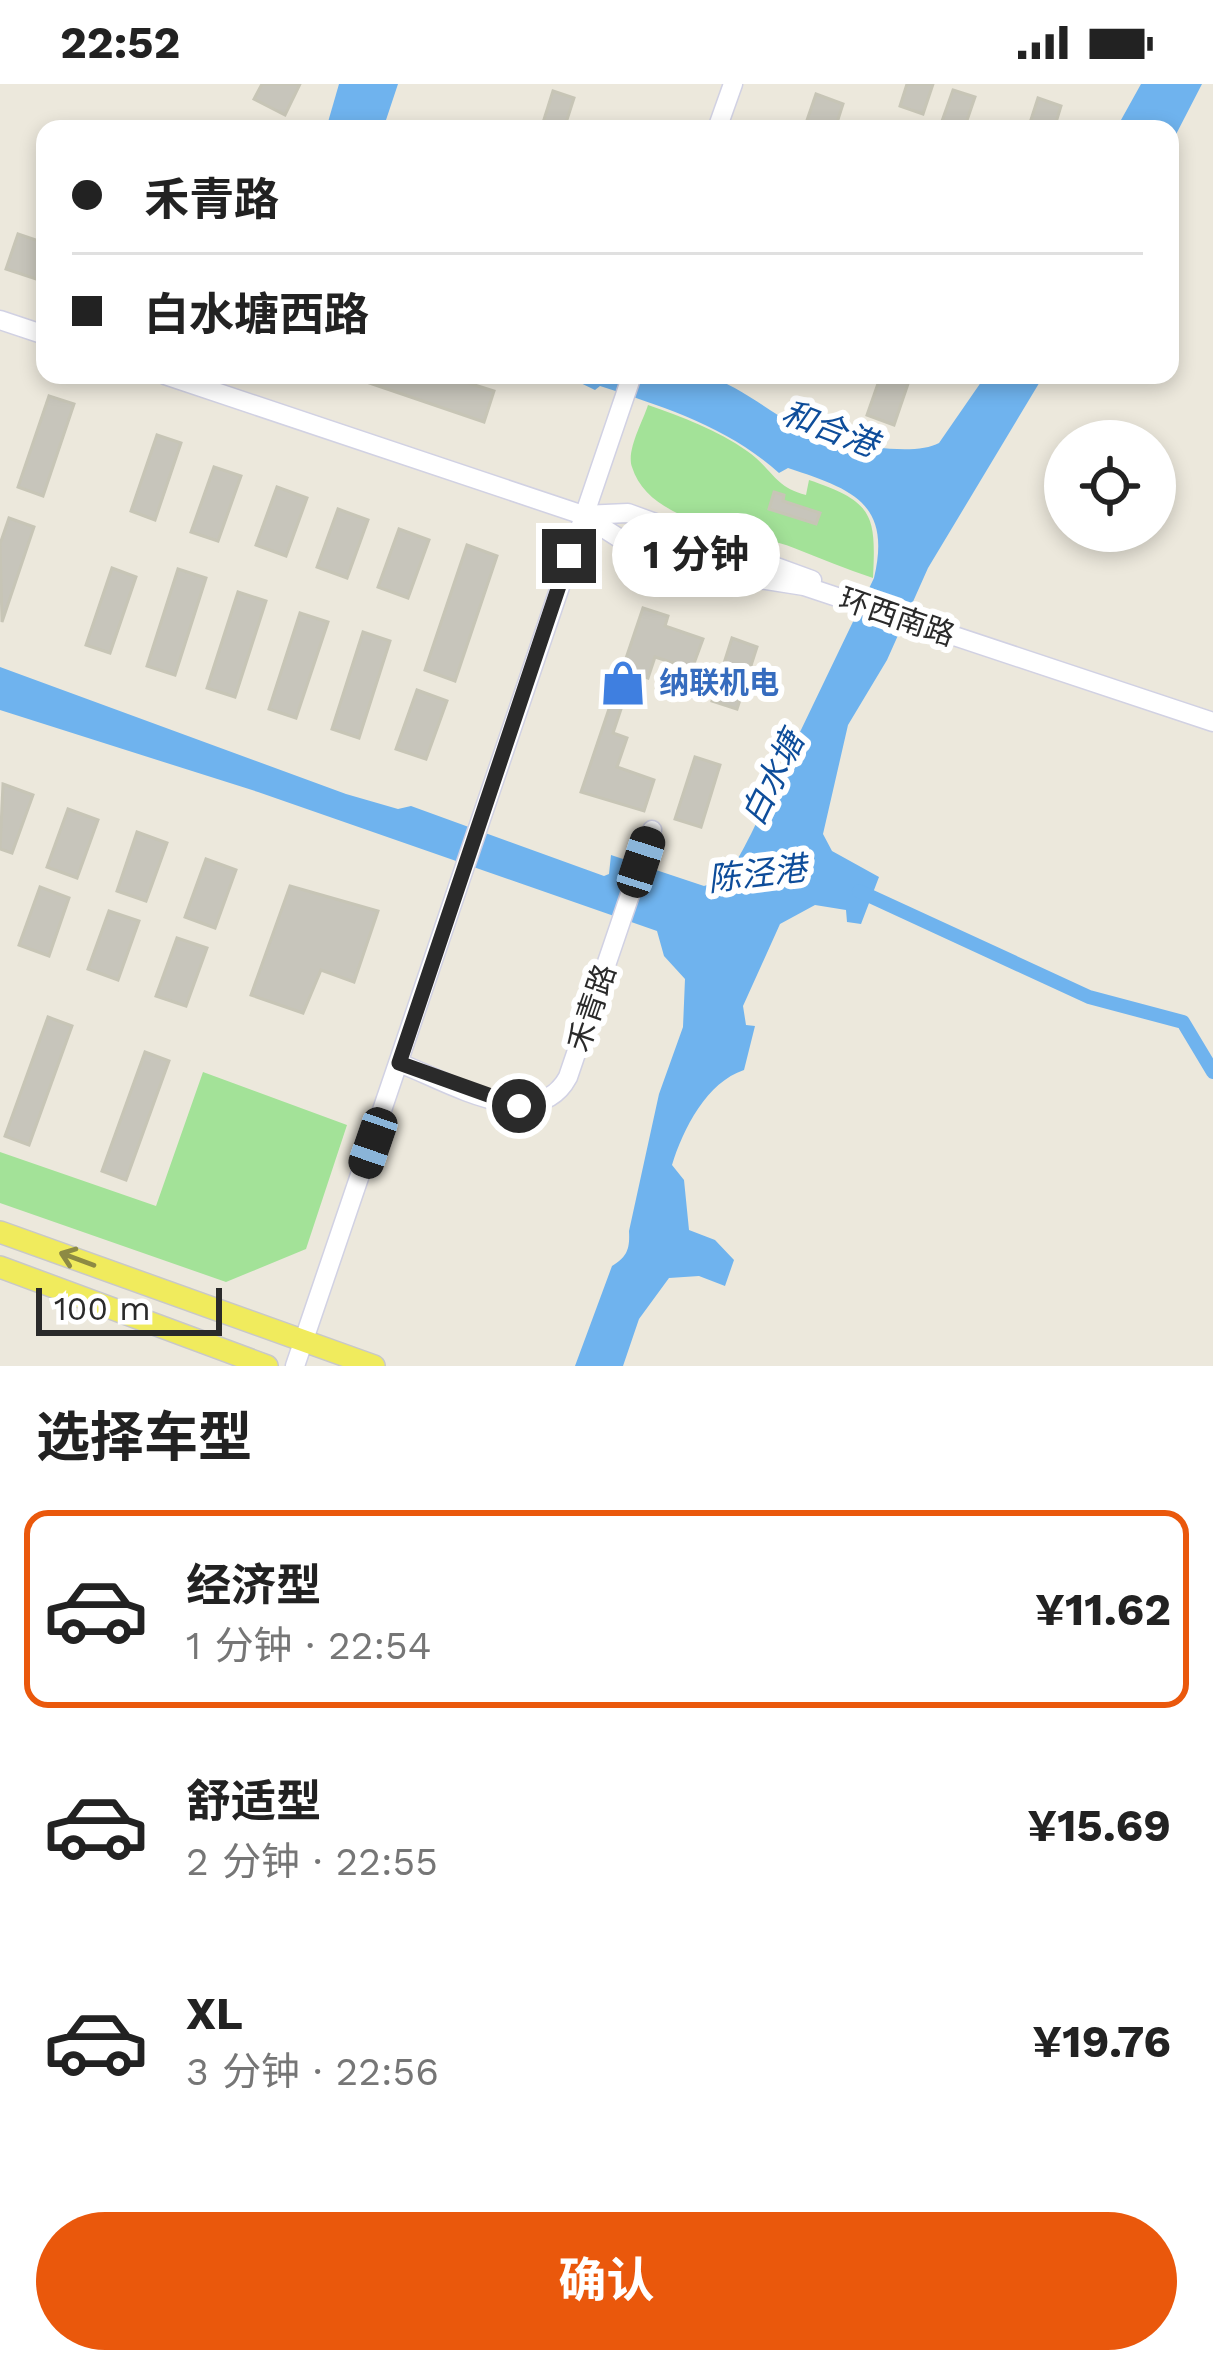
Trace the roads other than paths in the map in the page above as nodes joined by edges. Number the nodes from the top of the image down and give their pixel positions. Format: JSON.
{"nodes":[{"id":1,"x":733,"y":84,"type":"edge"},
{"id":2,"x":720,"y":120,"type":"edge"},
{"id":3,"x":0,"y":320,"type":"edge"},
{"id":4,"x":36,"y":332,"type":"edge"},
{"id":5,"x":192,"y":384,"type":"edge"},
{"id":6,"x":628,"y":384,"type":"edge"},
{"id":7,"x":583,"y":515,"type":"junction"},
{"id":8,"x":951,"y":629,"type":"junction"},
{"id":9,"x":1213,"y":710,"type":"edge"},
{"id":10,"x":1213,"y":722,"type":"edge"},
{"id":11,"x":652,"y":830,"type":"dead end"},
{"id":12,"x":399,"y":1063,"type":"junction"},
{"id":13,"x":0,"y":1232,"type":"edge"},
{"id":14,"x":0,"y":1268,"type":"edge"},
{"id":15,"x":306,"y":1341,"type":"junction"},
{"id":16,"x":267,"y":1366,"type":"edge"},
{"id":17,"x":296,"y":1366,"type":"edge"},
{"id":18,"x":374,"y":1366,"type":"edge"}],
"edges":[{"from":1,"to":2,"type":"street"},
{"from":3,"to":4,"type":"street"},
{"from":5,"to":7,"type":"street","name":"环西南路"},
{"from":6,"to":7,"type":"street"},
{"from":7,"to":8,"type":"street","name":"环西南路"},
{"from":7,"to":12,"type":"street"},
{"from":8,"to":9,"type":"street","name":"环西南路"},
{"from":8,"to":10,"type":"street","name":"环西南路"},
{"from":11,"to":12,"type":"street","name":"禾青路"},
{"from":12,"to":15,"type":"street"},
{"from":15,"to":13,"type":"main road","one_way":true},
{"from":14,"to":16,"type":"main road"},
{"from":15,"to":17,"type":"street"},
{"from":15,"to":18,"type":"main road"}]}
